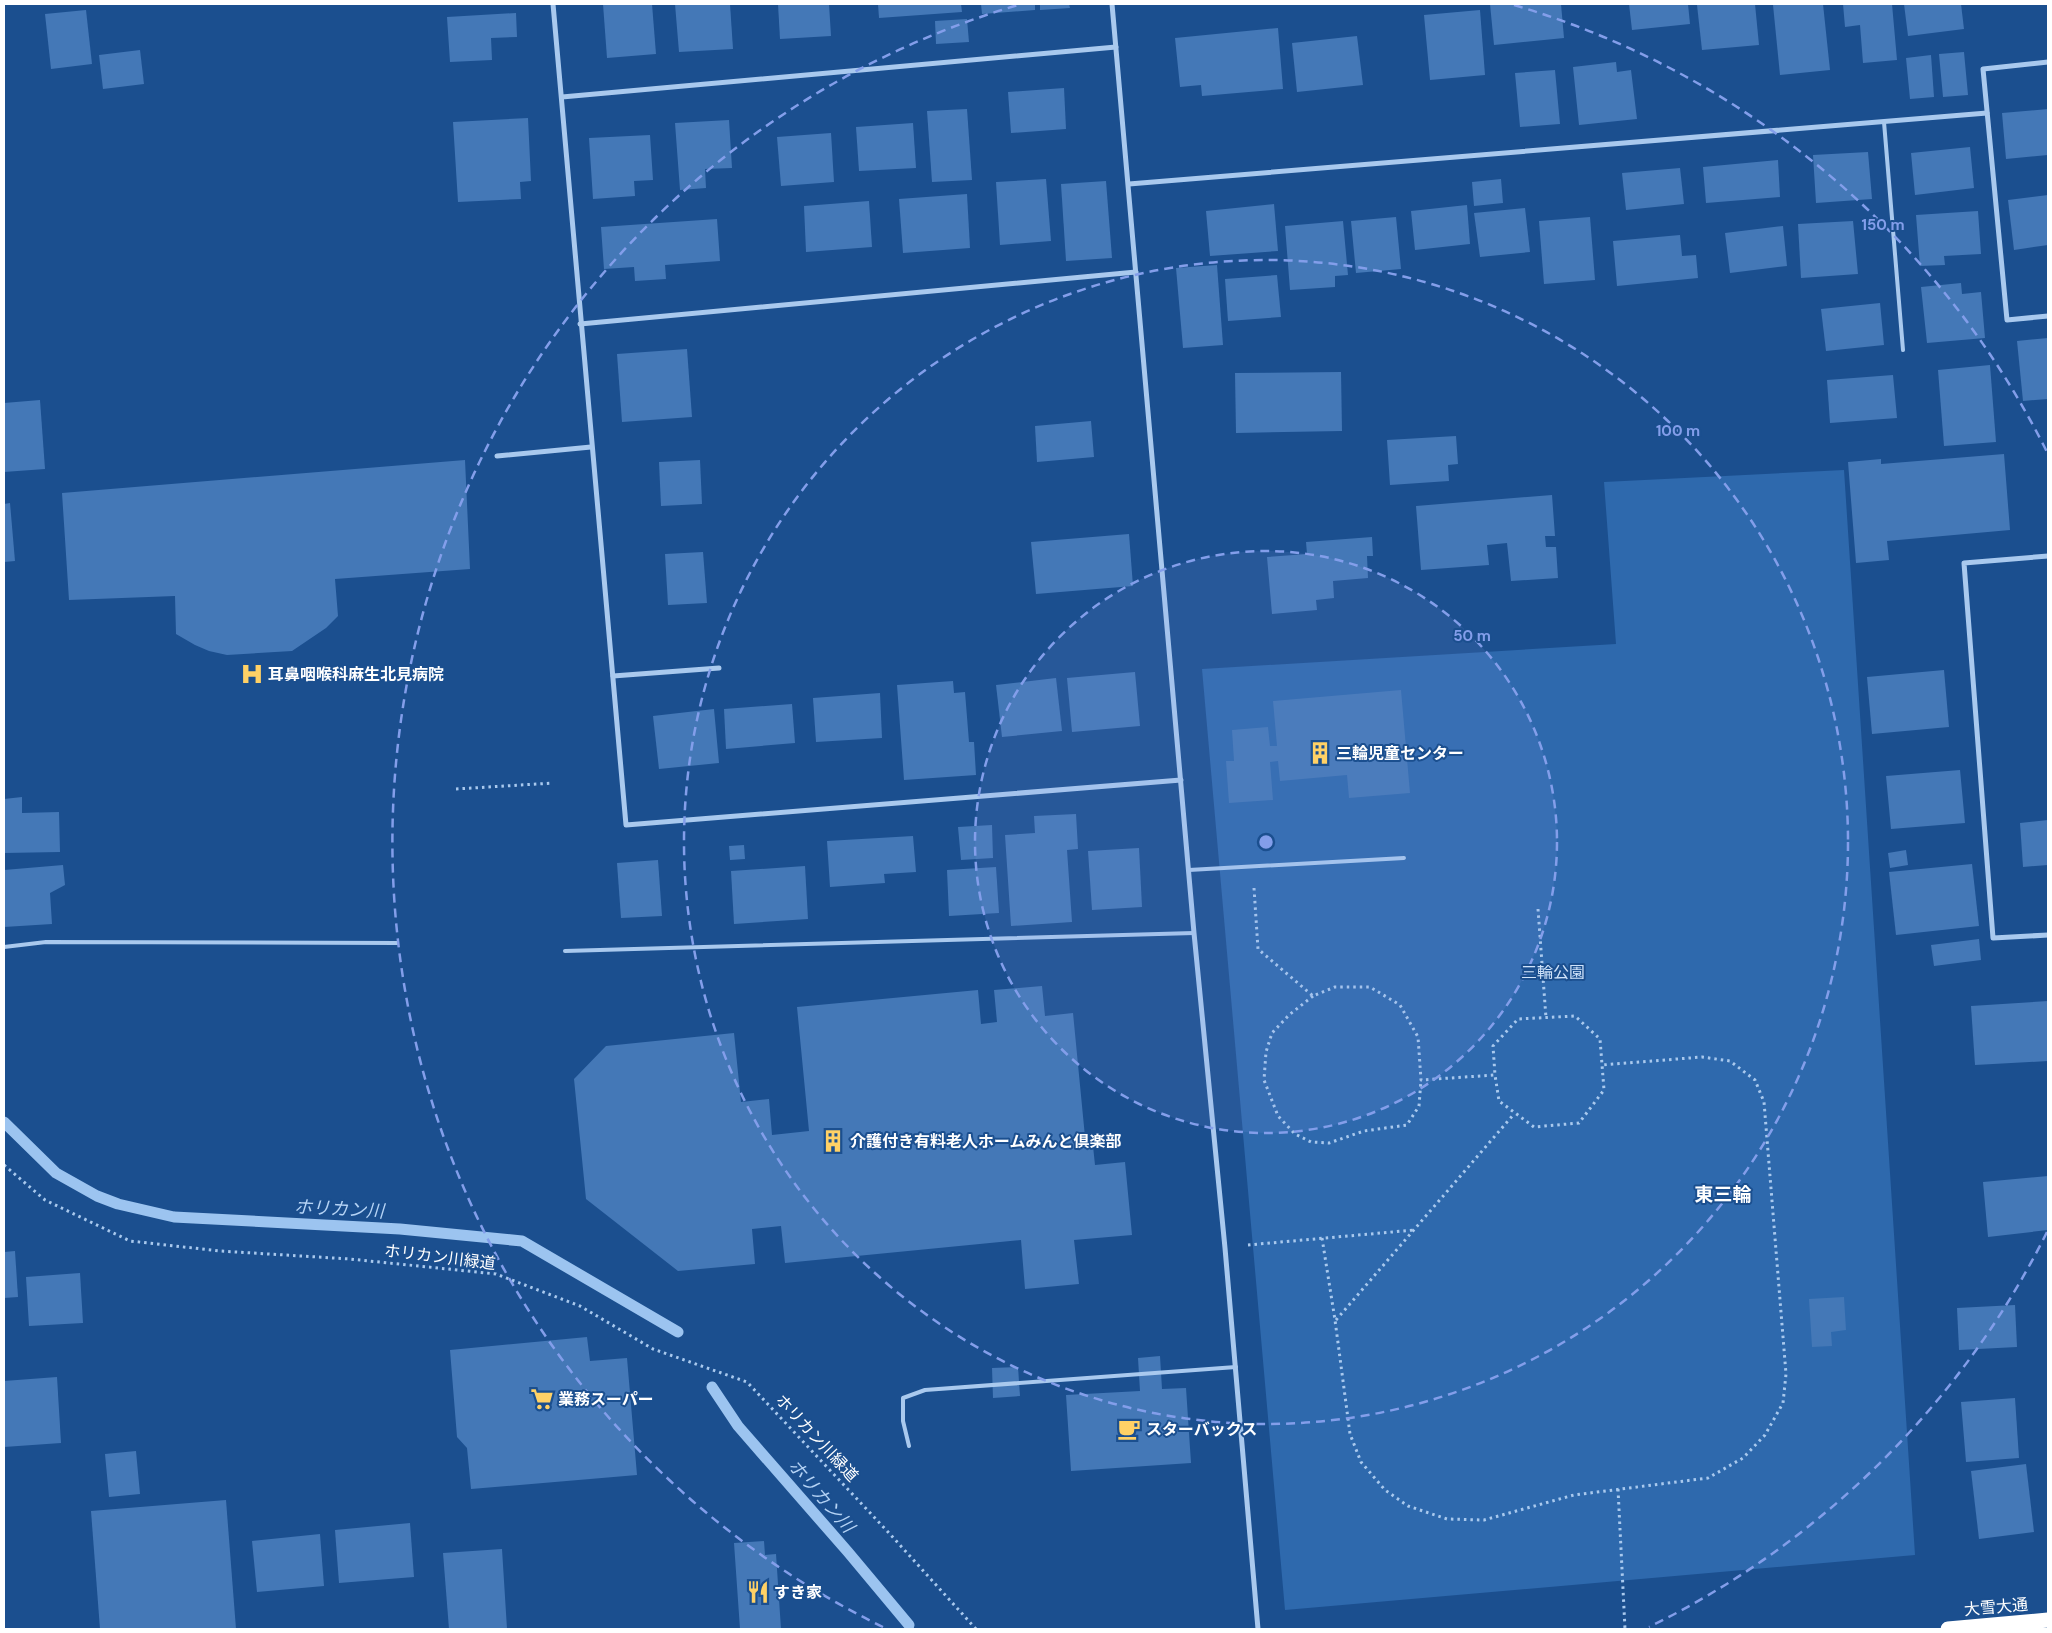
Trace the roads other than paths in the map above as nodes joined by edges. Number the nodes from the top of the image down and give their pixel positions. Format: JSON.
{"nodes":[{"id":1,"x":553,"y":4,"type":"edge"},
{"id":2,"x":1112,"y":4,"type":"edge"},
{"id":3,"x":1116,"y":47,"type":"junction"},
{"id":4,"x":2048,"y":62,"type":"edge"},
{"id":5,"x":562,"y":97,"type":"junction"},
{"id":6,"x":1987,"y":112,"type":"junction"},
{"id":7,"x":1884,"y":122,"type":"junction"},
{"id":8,"x":1129,"y":184,"type":"junction"},
{"id":9,"x":1136,"y":272,"type":"junction"},
{"id":10,"x":2048,"y":316,"type":"edge"},
{"id":11,"x":580,"y":324,"type":"junction"},
{"id":12,"x":1903,"y":350,"type":"dead end"},
{"id":13,"x":592,"y":447,"type":"junction"},
{"id":14,"x":497,"y":456,"type":"dead end"},
{"id":15,"x":2048,"y":556,"type":"edge"},
{"id":16,"x":719,"y":668,"type":"dead end"},
{"id":17,"x":613,"y":676,"type":"junction"},
{"id":18,"x":1181,"y":780,"type":"junction"},
{"id":19,"x":1404,"y":858,"type":"dead end"},
{"id":20,"x":1189,"y":870,"type":"junction"},
{"id":21,"x":1194,"y":933,"type":"junction"},
{"id":22,"x":2048,"y":935,"type":"edge"},
{"id":23,"x":397,"y":943,"type":"dead end"},
{"id":24,"x":4,"y":947,"type":"edge"},
{"id":25,"x":565,"y":951,"type":"dead end"},
{"id":26,"x":1236,"y":1367,"type":"junction"},
{"id":27,"x":909,"y":1446,"type":"dead end"},
{"id":28,"x":2048,"y":1620,"type":"edge"},
{"id":29,"x":1258,"y":1629,"type":"edge"},
{"id":30,"x":1948,"y":1629,"type":"edge"}],
"edges":[{"from":1,"to":5,"type":"street"},
{"from":2,"to":3,"type":"street"},
{"from":3,"to":5,"type":"street"},
{"from":3,"to":8,"type":"street"},
{"from":4,"to":6,"type":"street"},
{"from":5,"to":11,"type":"street"},
{"from":6,"to":7,"type":"street"},
{"from":6,"to":10,"type":"street"},
{"from":7,"to":8,"type":"street"},
{"from":7,"to":12,"type":"lane"},
{"from":8,"to":9,"type":"street"},
{"from":9,"to":11,"type":"street"},
{"from":9,"to":18,"type":"street"},
{"from":11,"to":13,"type":"street"},
{"from":13,"to":14,"type":"street"},
{"from":13,"to":17,"type":"street"},
{"from":15,"to":22,"type":"street"},
{"from":16,"to":17,"type":"street"},
{"from":17,"to":18,"type":"street"},
{"from":18,"to":20,"type":"street"},
{"from":19,"to":20,"type":"lane"},
{"from":20,"to":21,"type":"street"},
{"from":21,"to":25,"type":"lane"},
{"from":21,"to":26,"type":"street"},
{"from":23,"to":24,"type":"lane"},
{"from":26,"to":27,"type":"lane"},
{"from":26,"to":29,"type":"street"},
{"from":28,"to":30,"type":"highway","name":"大雪大通"}]}
